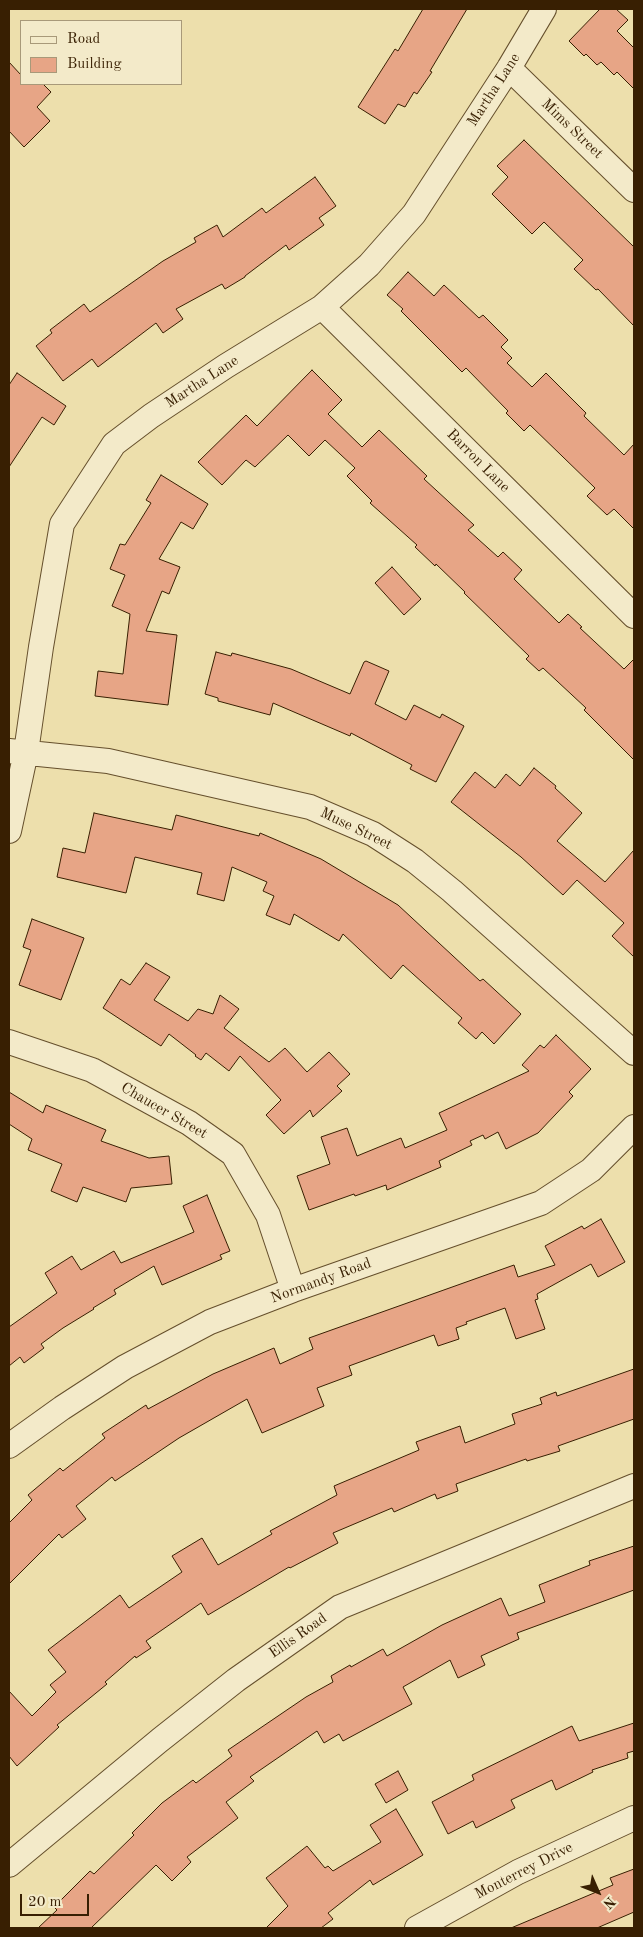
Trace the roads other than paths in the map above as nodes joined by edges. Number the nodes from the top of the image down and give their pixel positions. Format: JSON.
{"nodes":[{"id":1,"x":544,"y":9,"type":"edge"},
{"id":2,"x":509,"y":68,"type":"junction"},
{"id":3,"x":634,"y":190,"type":"edge"},
{"id":4,"x":322,"y":307,"type":"junction"},
{"id":5,"x":634,"y":616,"type":"edge"},
{"id":6,"x":18,"y":752,"type":"edge"},
{"id":7,"x":9,"y":831,"type":"edge"},
{"id":8,"x":9,"y":1042,"type":"edge"},
{"id":9,"x":634,"y":1053,"type":"edge"},
{"id":10,"x":634,"y":1127,"type":"edge"},
{"id":11,"x":293,"y":1290,"type":"junction"},
{"id":12,"x":9,"y":1446,"type":"edge"},
{"id":13,"x":634,"y":1486,"type":"edge"},
{"id":14,"x":634,"y":1818,"type":"edge"},
{"id":15,"x":9,"y":1865,"type":"edge"},
{"id":16,"x":417,"y":1928,"type":"edge"}],
"edges":[{"from":1,"to":2,"type":"street","name":"Martha Lane"},
{"from":2,"to":3,"type":"street","name":"Mims Street"},
{"from":2,"to":4,"type":"street","name":"Martha Lane"},
{"from":4,"to":5,"type":"street","name":"Barron Lane"},
{"from":4,"to":6,"type":"street","name":"Martha Lane"},
{"from":6,"to":7,"type":"street","name":"Martha Lane"},
{"from":6,"to":9,"type":"street","name":"Muse Street"},
{"from":8,"to":11,"type":"street","name":"Chaucer Street"},
{"from":10,"to":11,"type":"street","name":"Normandy Road"},
{"from":11,"to":12,"type":"street","name":"Normandy Road"},
{"from":13,"to":15,"type":"street","name":"Ellis Road"},
{"from":14,"to":16,"type":"street","name":"Monterrey Drive"}]}
